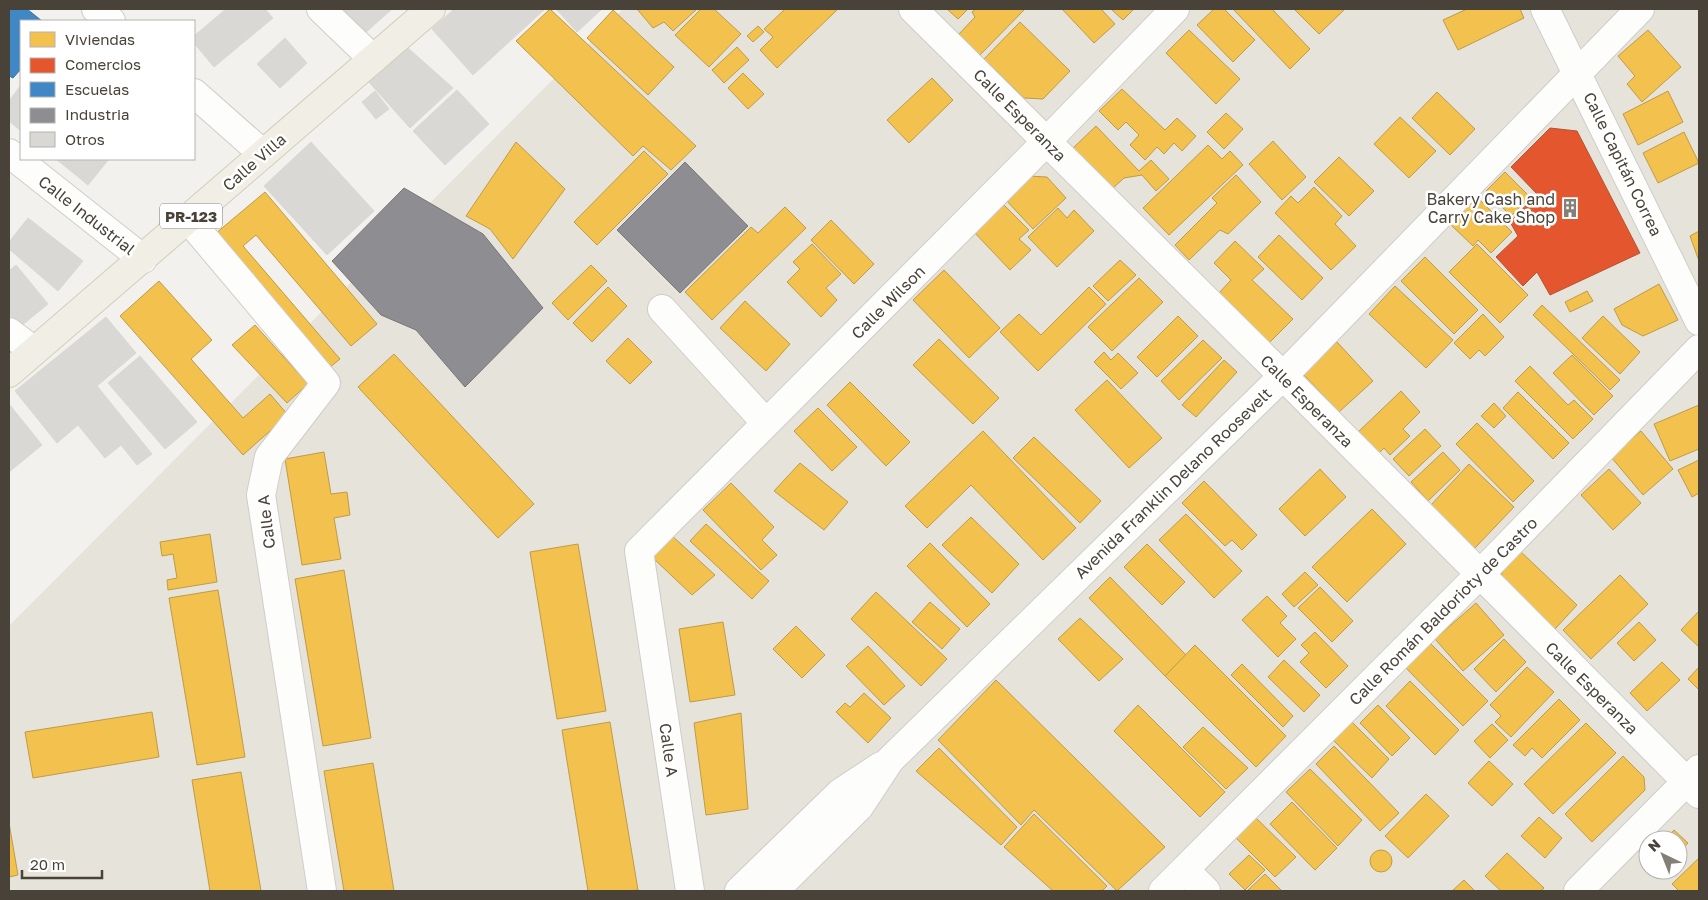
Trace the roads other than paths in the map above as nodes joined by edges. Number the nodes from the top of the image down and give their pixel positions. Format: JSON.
{"nodes":[{"id":1,"x":96,"y":9,"type":"edge"},
{"id":2,"x":124,"y":9,"type":"edge"},
{"id":3,"x":321,"y":9,"type":"edge"},
{"id":4,"x":431,"y":9,"type":"edge"},
{"id":5,"x":913,"y":9,"type":"edge"},
{"id":6,"x":1175,"y":9,"type":"edge"},
{"id":7,"x":1545,"y":9,"type":"edge"},
{"id":8,"x":1640,"y":9,"type":"edge"},
{"id":9,"x":111,"y":20,"type":"edge"},
{"id":10,"x":113,"y":20,"type":"edge"},
{"id":11,"x":373,"y":58,"type":"junction"},
{"id":12,"x":1577,"y":72,"type":"junction"},
{"id":13,"x":195,"y":94,"type":"edge"},
{"id":14,"x":1047,"y":141,"type":"junction"},
{"id":15,"x":9,"y":153,"type":"edge"},
{"id":16,"x":263,"y":154,"type":"junction"},
{"id":17,"x":188,"y":219,"type":"junction"},
{"id":18,"x":143,"y":259,"type":"junction"},
{"id":19,"x":662,"y":309,"type":"dead end"},
{"id":20,"x":1699,"y":320,"type":"edge"},
{"id":21,"x":9,"y":332,"type":"edge"},
{"id":22,"x":1699,"y":349,"type":"edge"},
{"id":23,"x":34,"y":351,"type":"junction"},
{"id":24,"x":9,"y":373,"type":"edge"},
{"id":25,"x":1283,"y":376,"type":"junction"},
{"id":26,"x":766,"y":423,"type":"junction"},
{"id":27,"x":1479,"y":575,"type":"junction"},
{"id":28,"x":648,"y":609,"type":"joint"},
{"id":29,"x":890,"y":760,"type":"junction"},
{"id":30,"x":1695,"y":781,"type":"edge"},
{"id":31,"x":1184,"y":870,"type":"junction"},
{"id":32,"x":322,"y":891,"type":"edge"},
{"id":33,"x":690,"y":891,"type":"edge"},
{"id":34,"x":739,"y":891,"type":"edge"},
{"id":35,"x":774,"y":891,"type":"edge"},
{"id":36,"x":1163,"y":891,"type":"edge"},
{"id":37,"x":1206,"y":891,"type":"edge"},
{"id":38,"x":1578,"y":891,"type":"edge"}],
"edges":[{"from":1,"to":9,"type":"street"},
{"from":2,"to":10,"type":"street"},
{"from":3,"to":11,"type":"street"},
{"from":4,"to":11,"type":"main road","name":"Calle Villa","number":"PR-123"},
{"from":5,"to":14,"type":"street","name":"Calle Esperanza"},
{"from":6,"to":14,"type":"street","name":"Calle Wilson"},
{"from":7,"to":12,"type":"street","name":"Calle Capitán Correa"},
{"from":8,"to":12,"type":"street","name":"Avenida Franklin Delano Roosevelt"},
{"from":11,"to":16,"type":"main road","name":"Calle Villa","number":"PR-123"},
{"from":12,"to":20,"type":"street","name":"Calle Capitán Correa"},
{"from":12,"to":25,"type":"street","name":"Avenida Franklin Delano Roosevelt"},
{"from":13,"to":16,"type":"street"},
{"from":14,"to":25,"type":"street","name":"Calle Esperanza"},
{"from":14,"to":26,"type":"street","name":"Calle Wilson"},
{"from":15,"to":18,"type":"street","name":"Calle Industrial"},
{"from":16,"to":17,"type":"main road","name":"Calle Villa","number":"PR-123"},
{"from":17,"to":18,"type":"main road","name":"Calle Villa","number":"PR-123"},
{"from":17,"to":32,"type":"street","name":"Calle A"},
{"from":18,"to":23,"type":"main road","name":"Calle Villa","number":"PR-123"},
{"from":19,"to":26,"type":"street"},
{"from":21,"to":23,"type":"street"},
{"from":22,"to":27,"type":"street","name":"Calle Román Baldorioty de Castro"},
{"from":23,"to":24,"type":"main road","name":"Calle Villa","number":"PR-123"},
{"from":25,"to":27,"type":"street","name":"Calle Esperanza"},
{"from":25,"to":29,"type":"street","name":"Avenida Franklin Delano Roosevelt"},
{"from":26,"to":28,"type":"street","name":"Calle Wilson"},
{"from":27,"to":30,"type":"street","name":"Calle Esperanza"},
{"from":27,"to":31,"type":"street","name":"Calle Román Baldorioty de Castro"},
{"from":28,"to":33,"type":"street","name":"Calle A"},
{"from":29,"to":34,"type":"street","name":"Avenida Franklin Delano Roosevelt"},
{"from":29,"to":35,"type":"street","name":"Avenida Franklin Delano Roosevelt"},
{"from":30,"to":38,"type":"street"},
{"from":31,"to":36,"type":"street","name":"Calle Román Baldorioty de Castro"},
{"from":31,"to":37,"type":"street"}]}
